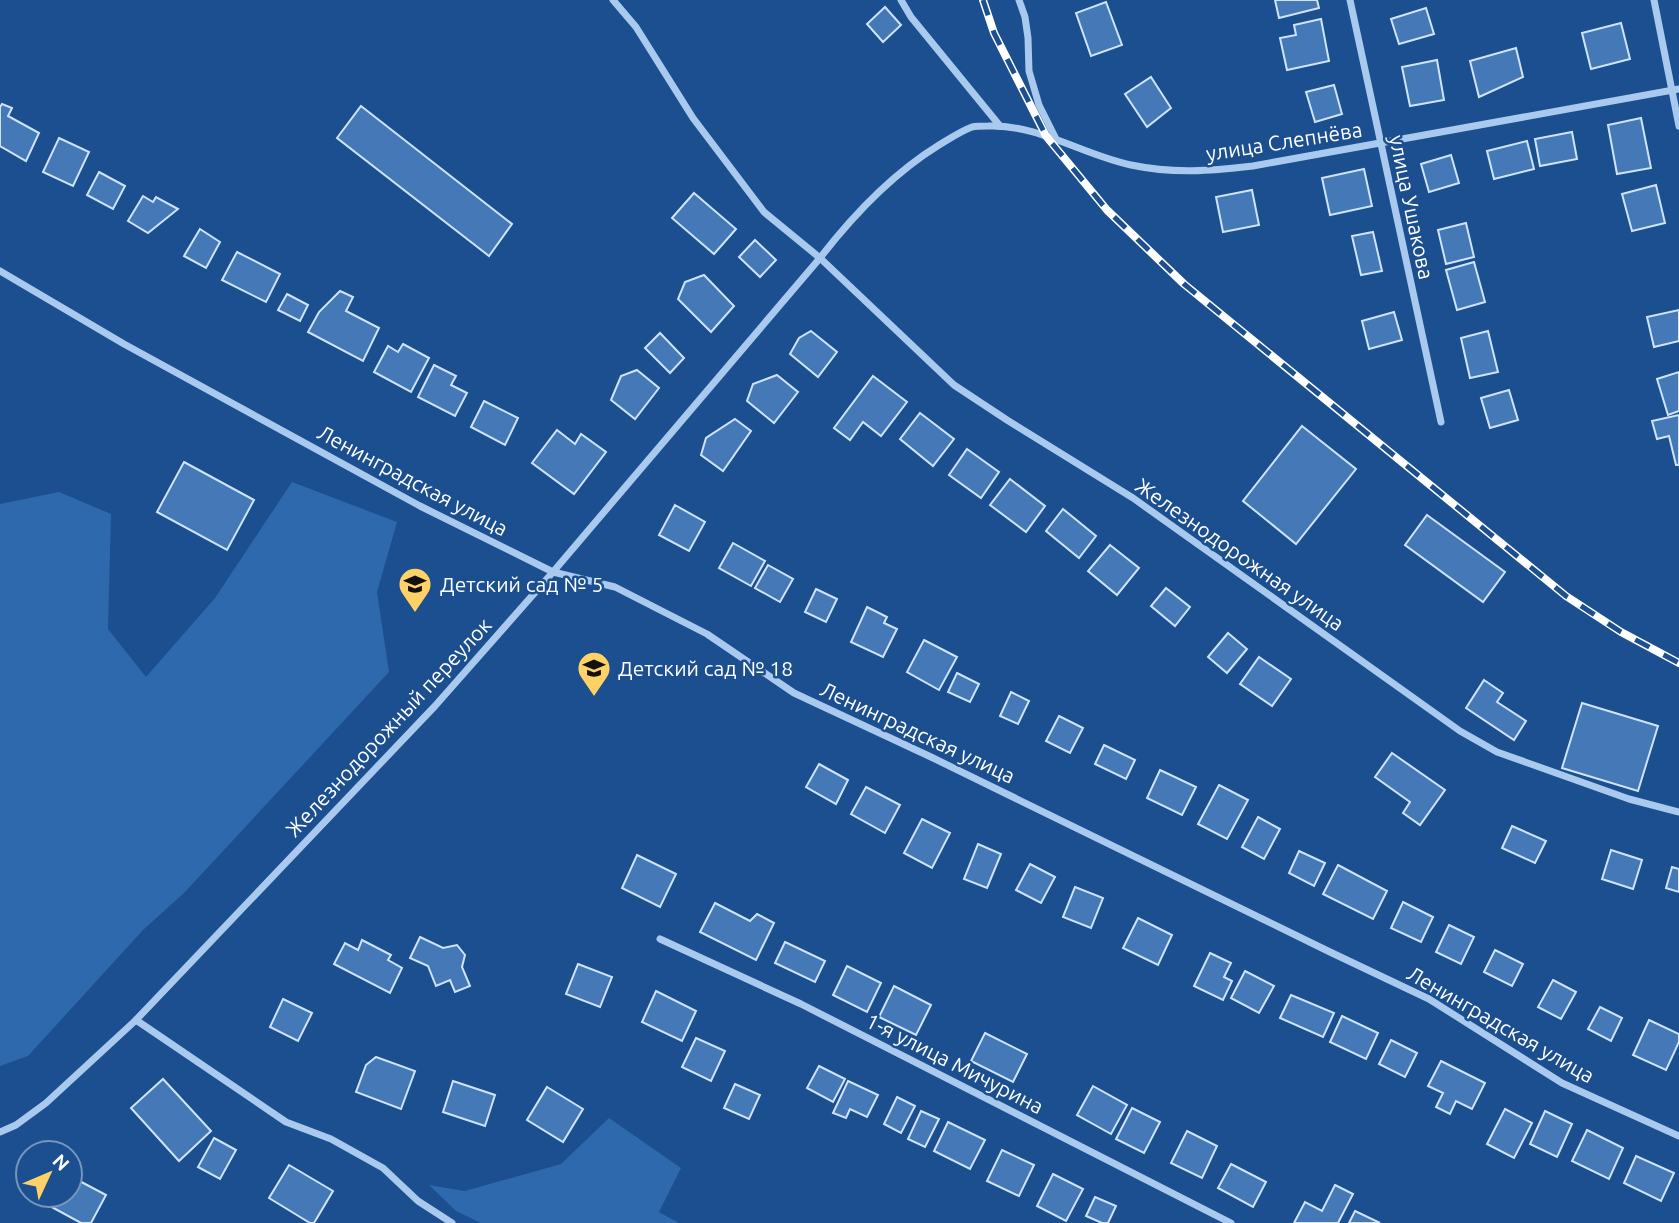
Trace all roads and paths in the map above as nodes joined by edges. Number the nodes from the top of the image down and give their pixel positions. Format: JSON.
{"nodes":[{"id":1,"x":613,"y":0,"type":"edge"},
{"id":2,"x":901,"y":0,"type":"edge"},
{"id":3,"x":1019,"y":0,"type":"edge"},
{"id":4,"x":1350,"y":0,"type":"edge"},
{"id":5,"x":1654,"y":0,"type":"edge"},
{"id":6,"x":1676,"y":89,"type":"edge"},
{"id":7,"x":1000,"y":126,"type":"junction"},
{"id":8,"x":1679,"y":126,"type":"edge"},
{"id":9,"x":1056,"y":140,"type":"junction"},
{"id":10,"x":1381,"y":143,"type":"junction"},
{"id":11,"x":820,"y":258,"type":"junction"},
{"id":12,"x":0,"y":271,"type":"edge"},
{"id":13,"x":1441,"y":422,"type":"dead end"},
{"id":14,"x":553,"y":572,"type":"junction"},
{"id":15,"x":1679,"y":812,"type":"edge"},
{"id":16,"x":660,"y":939,"type":"dead end"},
{"id":17,"x":136,"y":1020,"type":"junction"},
{"id":18,"x":0,"y":1132,"type":"edge"},
{"id":19,"x":1679,"y":1136,"type":"edge"},
{"id":20,"x":452,"y":1223,"type":"edge"},
{"id":21,"x":1231,"y":1223,"type":"edge"}],
"edges":[{"from":1,"to":11,"type":"street","name":"Железнодорожная улица"},
{"from":2,"to":7,"type":"street"},
{"from":3,"to":9,"type":"street"},
{"from":4,"to":10,"type":"street","name":"улица Ушакова"},
{"from":5,"to":6,"type":"street"},
{"from":6,"to":8,"type":"street"},
{"from":6,"to":10,"type":"street","name":"улица Слепнёва"},
{"from":7,"to":9,"type":"street","name":"улица Слепнёва"},
{"from":7,"to":11,"type":"street","name":"улица Слепнёва"},
{"from":9,"to":10,"type":"street","name":"улица Слепнёва"},
{"from":10,"to":13,"type":"street","name":"улица Ушакова"},
{"from":11,"to":14,"type":"street","name":"Железнодорожный переулок"},
{"from":11,"to":15,"type":"street","name":"Железнодорожная улица"},
{"from":12,"to":14,"type":"street","name":"Ленинградская улица"},
{"from":14,"to":17,"type":"street","name":"Железнодорожный переулок"},
{"from":14,"to":19,"type":"street","name":"Ленинградская улица"},
{"from":16,"to":21,"type":"street","name":"1-я улица Мичурина"},
{"from":17,"to":18,"type":"street","name":"Железнодорожный переулок"},
{"from":17,"to":20,"type":"street"}]}
